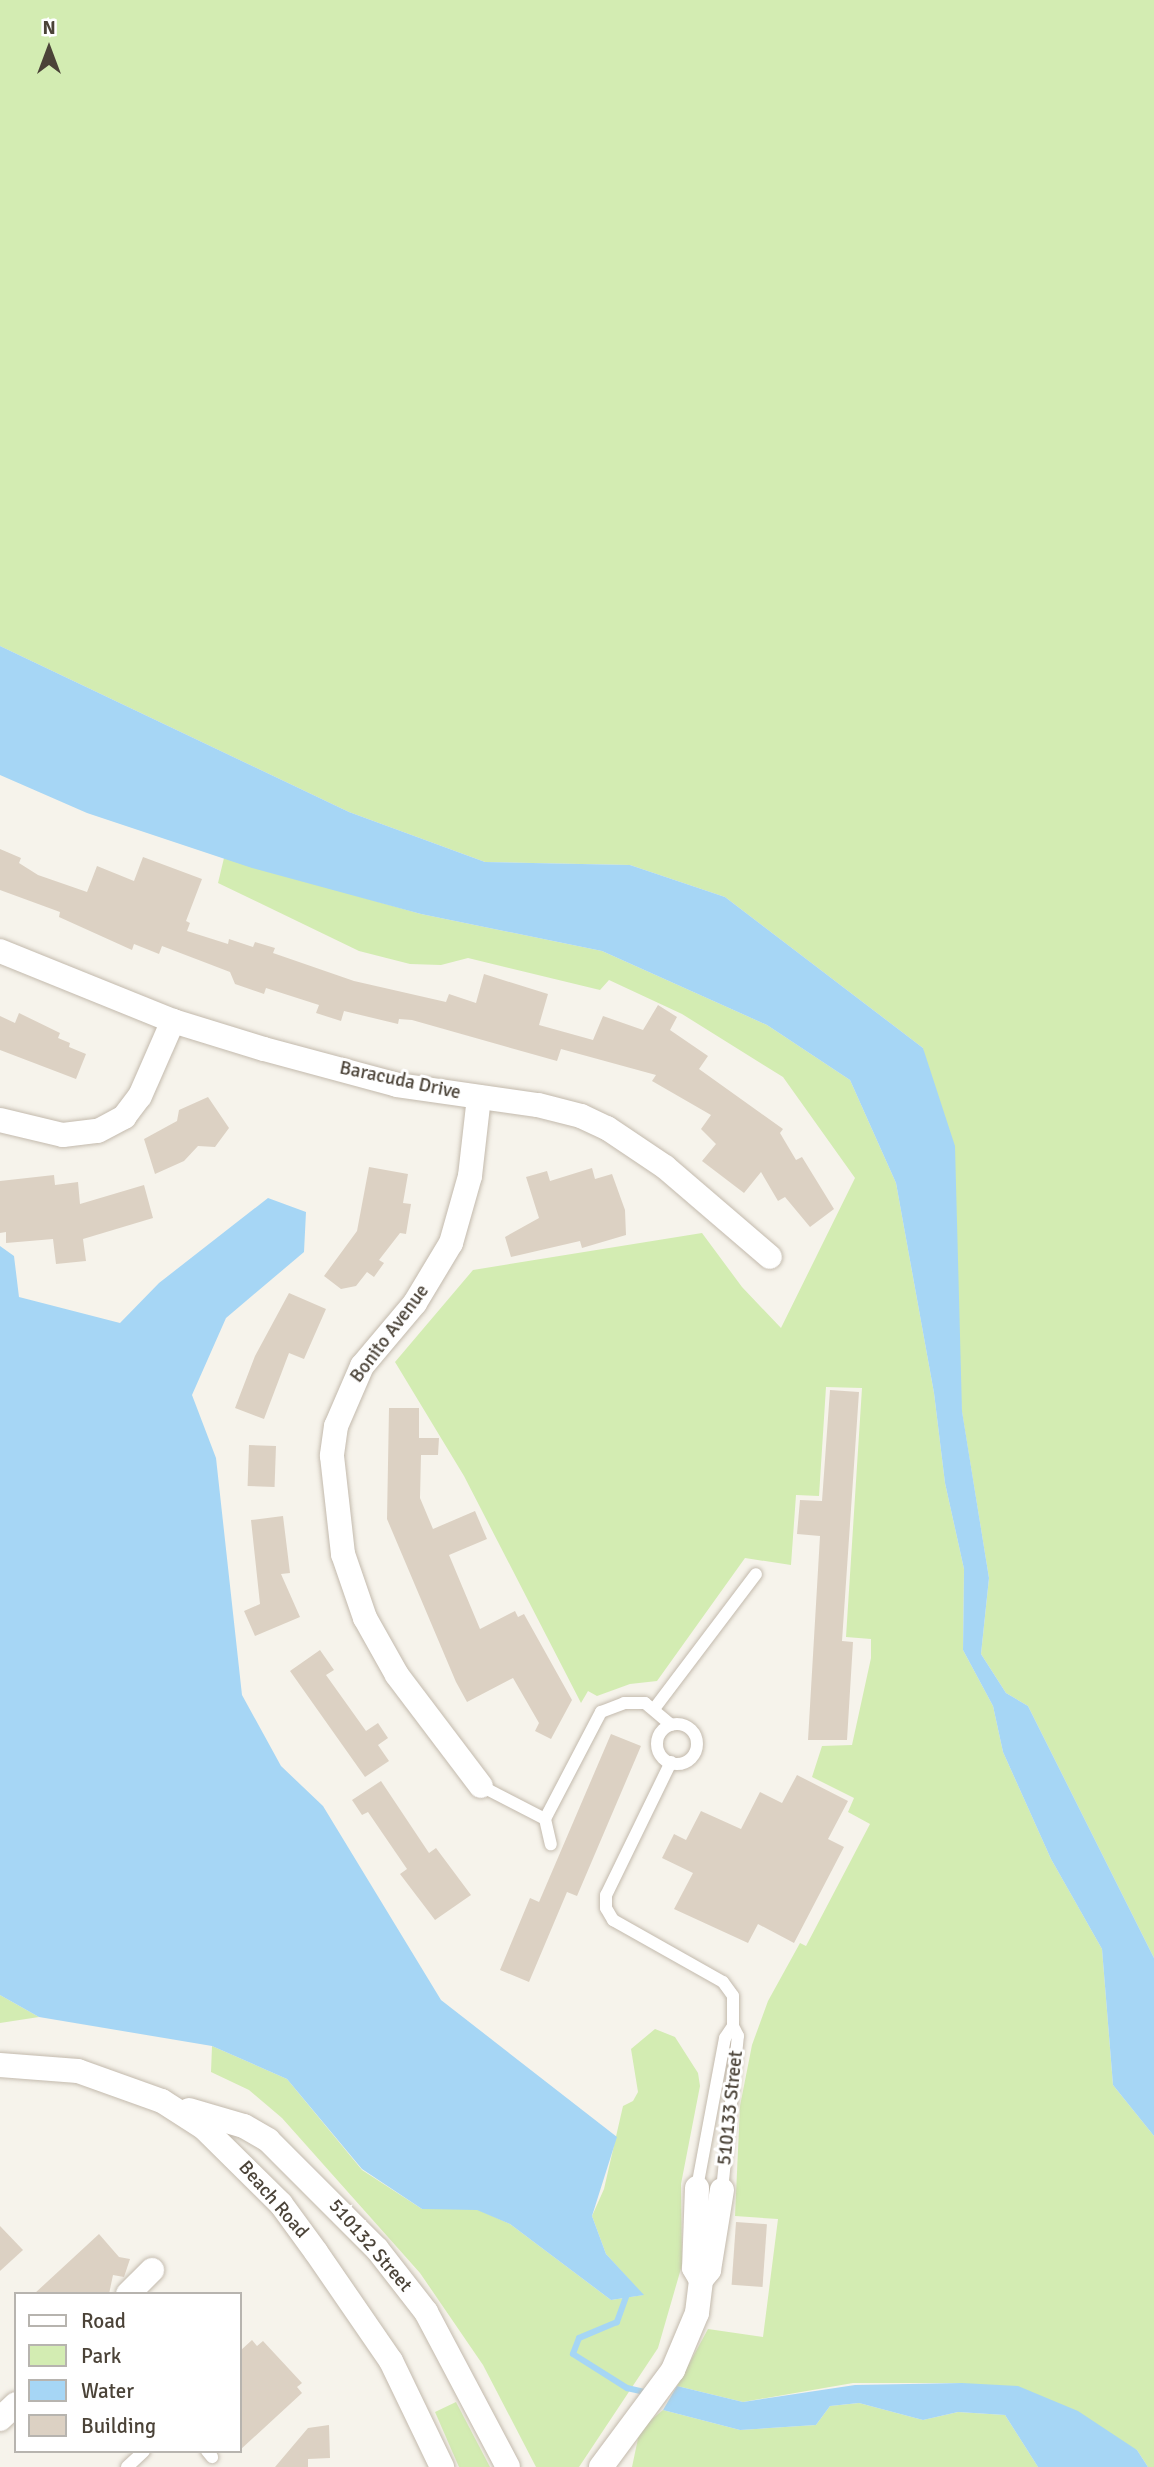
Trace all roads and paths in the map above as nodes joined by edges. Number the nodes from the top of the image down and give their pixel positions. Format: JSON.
{"nodes":[{"id":1,"x":0,"y":951,"type":"edge"},
{"id":2,"x":173,"y":1021,"type":"junction"},
{"id":3,"x":479,"y":1097,"type":"junction"},
{"id":4,"x":0,"y":1119,"type":"edge"},
{"id":5,"x":770,"y":1257,"type":"dead end"},
{"id":6,"x":756,"y":1574,"type":"dead end"},
{"id":7,"x":654,"y":1709,"type":"junction"},
{"id":8,"x":671,"y":1725,"type":"junction"},
{"id":9,"x":671,"y":1762,"type":"junction"},
{"id":10,"x":481,"y":1786,"type":"joint"},
{"id":11,"x":545,"y":1819,"type":"junction"},
{"id":12,"x":551,"y":1844,"type":"dead end"},
{"id":13,"x":733,"y":2026,"type":"junction"},
{"id":14,"x":0,"y":2065,"type":"edge"},
{"id":15,"x":162,"y":2101,"type":"junction"},
{"id":16,"x":697,"y":2188,"type":"joint"},
{"id":17,"x":722,"y":2190,"type":"joint"},
{"id":18,"x":152,"y":2270,"type":"dead end"},
{"id":19,"x":701,"y":2280,"type":"junction"},
{"id":20,"x":130,"y":2292,"type":"edge"},
{"id":21,"x":14,"y":2406,"type":"edge"},
{"id":22,"x":0,"y":2419,"type":"edge"},
{"id":23,"x":142,"y":2453,"type":"edge"},
{"id":24,"x":127,"y":2467,"type":"edge"},
{"id":25,"x":442,"y":2467,"type":"edge"},
{"id":26,"x":508,"y":2467,"type":"edge"},
{"id":27,"x":601,"y":2467,"type":"edge"}],
"edges":[{"from":1,"to":2,"type":"street","name":"Baracuda Drive"},
{"from":2,"to":3,"type":"street","name":"Baracuda Drive"},
{"from":2,"to":4,"type":"street"},
{"from":3,"to":5,"type":"street","name":"Baracuda Drive"},
{"from":3,"to":10,"type":"street","name":"Bonito Avenue"},
{"from":6,"to":7,"type":"lane"},
{"from":7,"to":8,"type":"lane"},
{"from":7,"to":11,"type":"lane"},
{"from":8,"to":9,"type":"lane"},
{"from":8,"to":9,"type":"lane"},
{"from":9,"to":13,"type":"lane"},
{"from":10,"to":11,"type":"lane"},
{"from":11,"to":12,"type":"lane"},
{"from":13,"to":16,"type":"lane","name":"510133 Street"},
{"from":13,"to":17,"type":"lane","name":"510133 Street"},
{"from":14,"to":15,"type":"street","name":"Beach Road"},
{"from":15,"to":25,"type":"street","name":"Beach Road"},
{"from":15,"to":26,"type":"street","name":"510132 Street"},
{"from":16,"to":19,"type":"street","name":"510133 Street"},
{"from":17,"to":19,"type":"street","name":"510133 Street"},
{"from":18,"to":20,"type":"street"},
{"from":19,"to":27,"type":"street","name":"510133 Street"},
{"from":21,"to":22,"type":"street"},
{"from":23,"to":24,"type":"lane"}]}
